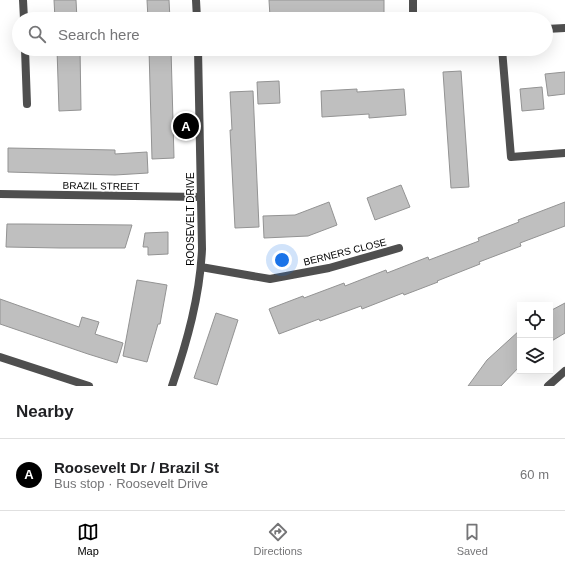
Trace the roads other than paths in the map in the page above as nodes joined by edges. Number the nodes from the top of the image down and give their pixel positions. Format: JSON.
{"nodes":[{"id":1,"x":23,"y":0,"type":"edge"},
{"id":2,"x":196,"y":0,"type":"edge"},
{"id":3,"x":413,"y":0,"type":"edge"},
{"id":4,"x":24,"y":12,"type":"edge"},
{"id":5,"x":197,"y":12,"type":"edge"},
{"id":6,"x":413,"y":12,"type":"edge"},
{"id":7,"x":565,"y":28,"type":"edge"},
{"id":8,"x":553,"y":29,"type":"edge"},
{"id":9,"x":25,"y":56,"type":"edge"},
{"id":10,"x":198,"y":56,"type":"edge"},
{"id":11,"x":503,"y":56,"type":"edge"},
{"id":12,"x":27,"y":104,"type":"dead end"},
{"id":13,"x":565,"y":153,"type":"edge"},
{"id":14,"x":0,"y":194,"type":"edge"},
{"id":15,"x":201,"y":197,"type":"junction"},
{"id":16,"x":398,"y":248,"type":"dead end"},
{"id":17,"x":201,"y":267,"type":"junction"},
{"id":18,"x":0,"y":357,"type":"edge"},
{"id":19,"x":565,"y":371,"type":"edge"},
{"id":20,"x":89,"y":386,"type":"edge"},
{"id":21,"x":172,"y":386,"type":"edge"},
{"id":22,"x":548,"y":386,"type":"edge"}],
"edges":[{"from":1,"to":4,"type":"street"},
{"from":2,"to":5,"type":"street"},
{"from":3,"to":6,"type":"street"},
{"from":7,"to":8,"type":"street"},
{"from":9,"to":12,"type":"street"},
{"from":10,"to":15,"type":"street","name":"ROOSEVELT DRIVE"},
{"from":11,"to":13,"type":"street"},
{"from":14,"to":15,"type":"street","name":"BRAZIL STREET"},
{"from":15,"to":17,"type":"street","name":"ROOSEVELT DRIVE"},
{"from":16,"to":17,"type":"street","name":"BERNERS CLOSE"},
{"from":17,"to":21,"type":"street","name":"ROOSEVELT DRIVE"},
{"from":18,"to":20,"type":"street"},
{"from":19,"to":22,"type":"street"}]}
